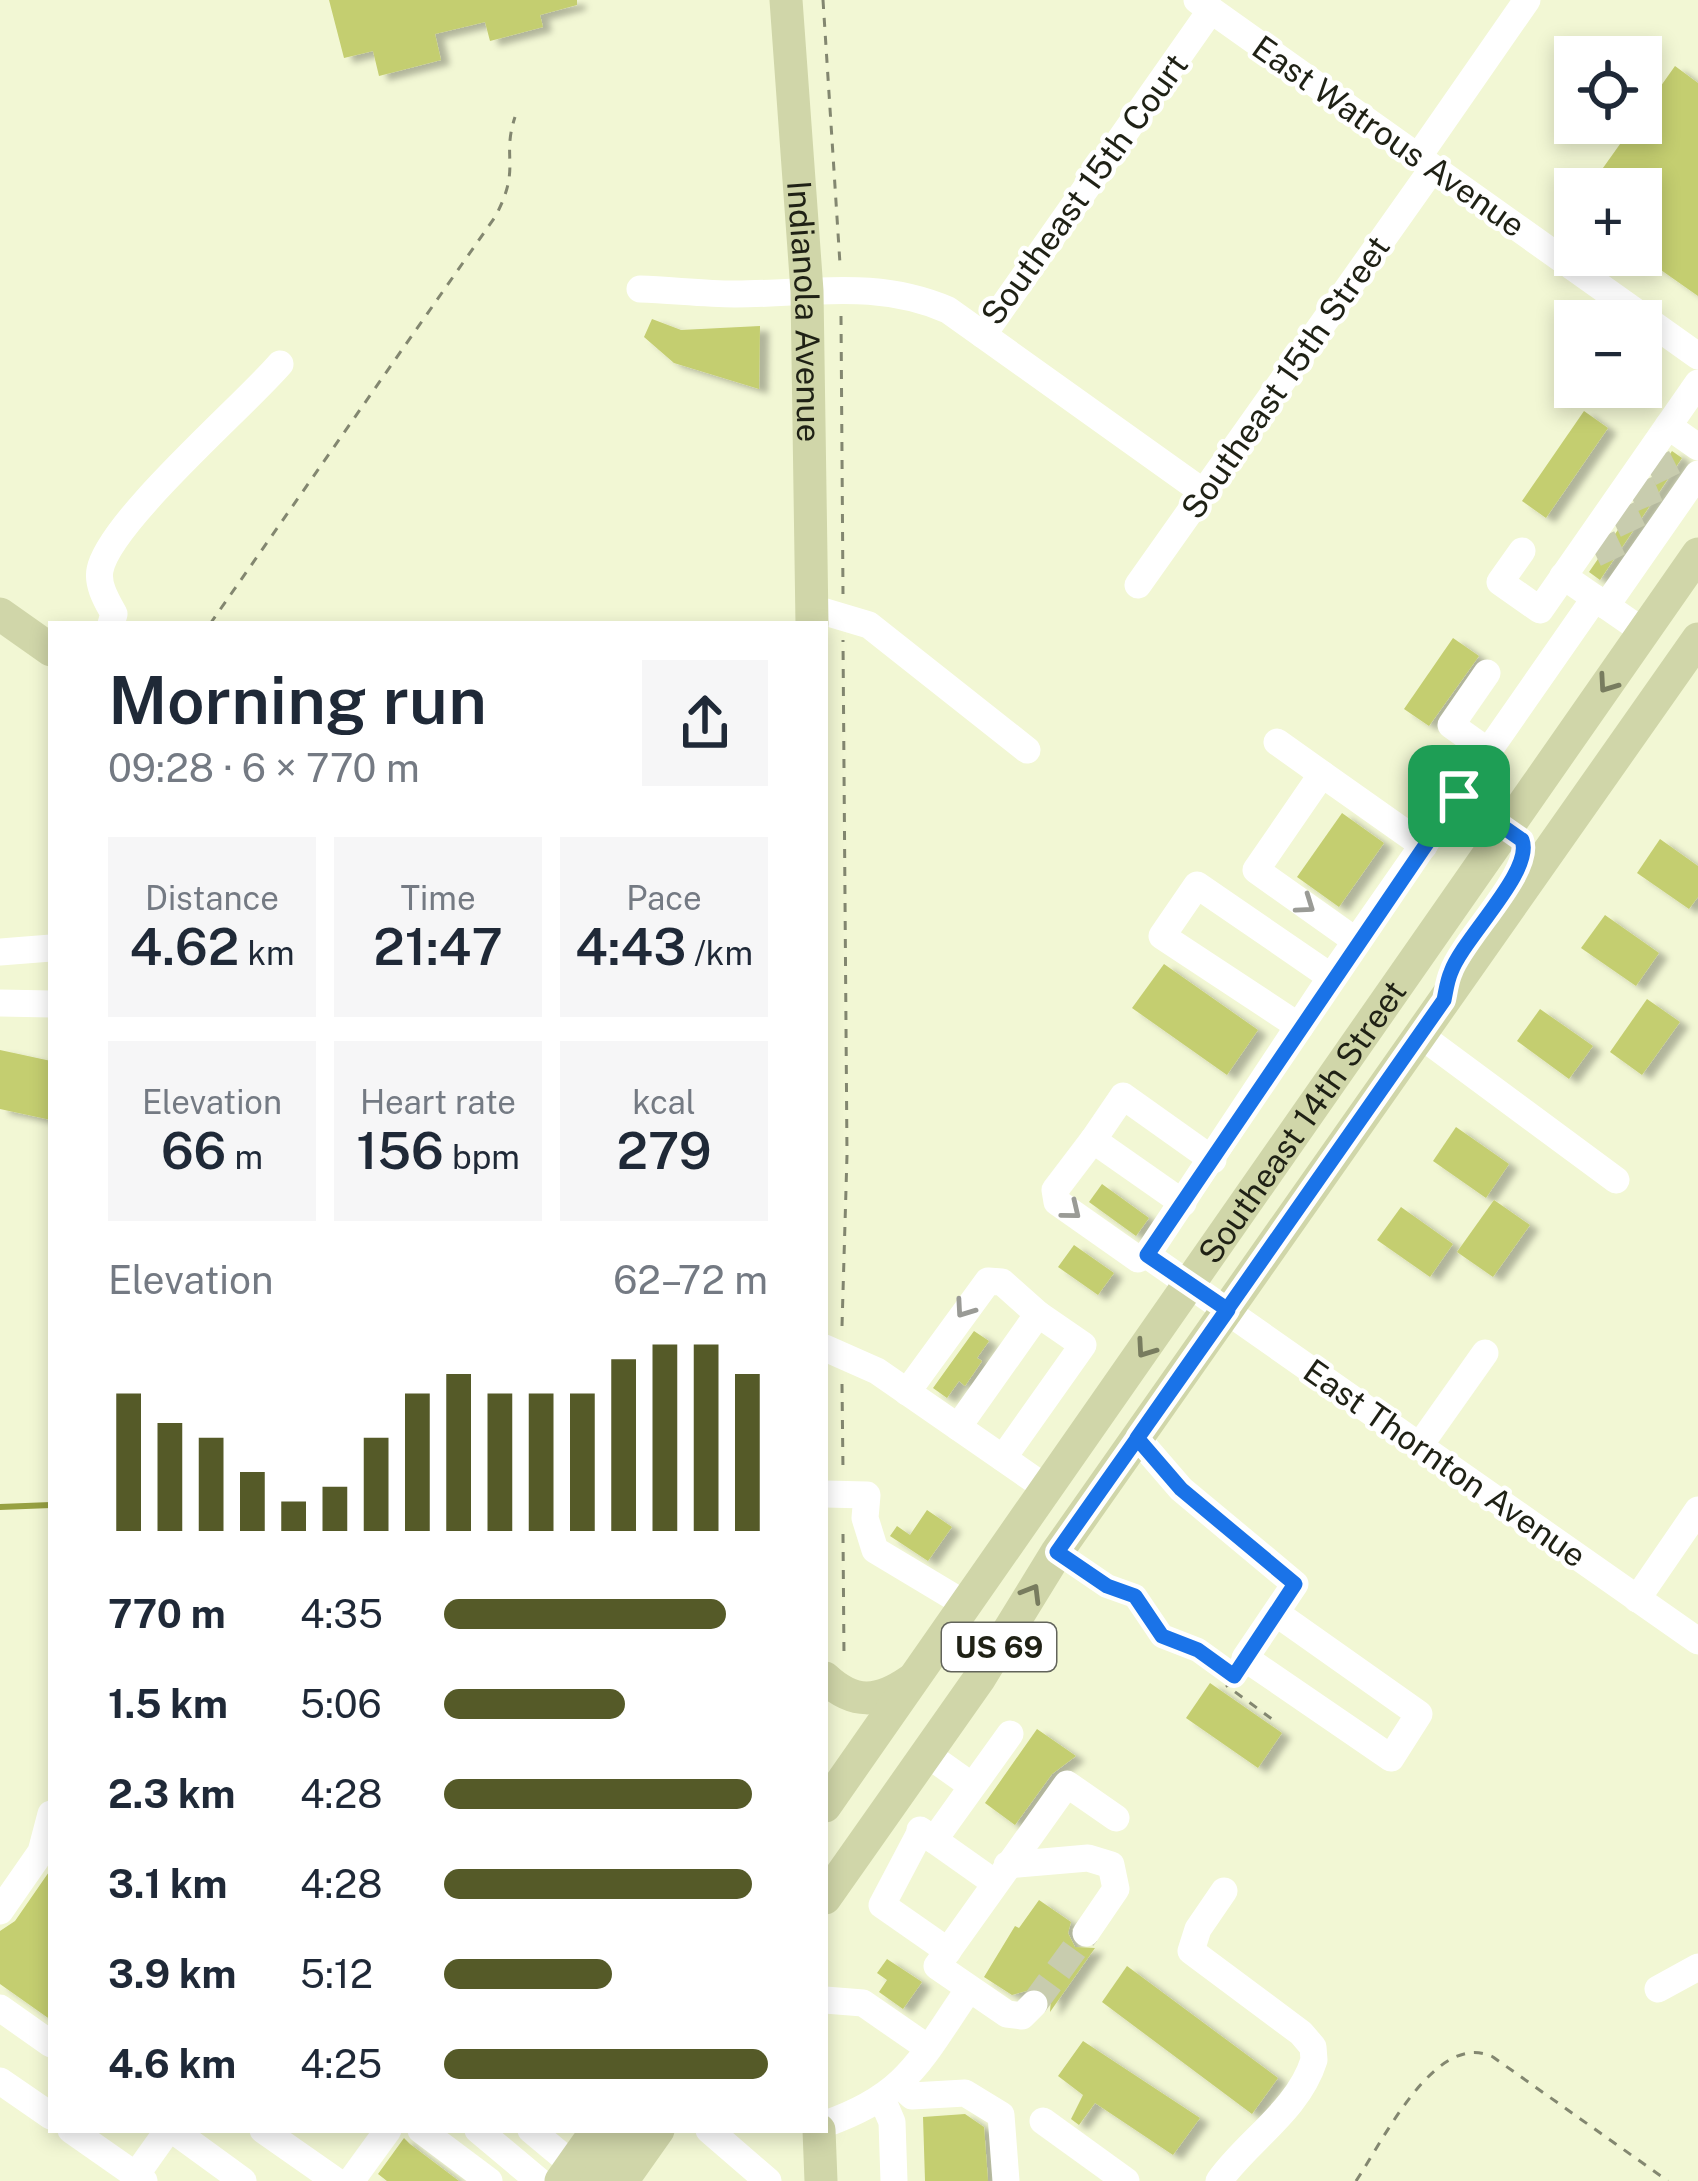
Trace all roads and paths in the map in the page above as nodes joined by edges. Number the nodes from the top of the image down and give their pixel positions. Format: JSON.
{"nodes":[{"id":1,"x":786,"y":0,"type":"edge"},
{"id":2,"x":823,"y":0,"type":"edge"},
{"id":3,"x":1526,"y":0,"type":"edge"},
{"id":4,"x":1204,"y":5,"type":"edge"},
{"id":5,"x":515,"y":117,"type":"dead end"},
{"id":6,"x":1425,"y":163,"type":"junction"},
{"id":7,"x":840,"y":270,"type":"dead end"},
{"id":8,"x":640,"y":289,"type":"dead end"},
{"id":9,"x":807,"y":291,"type":"junction"},
{"id":10,"x":841,"y":306,"type":"dead end"},
{"id":11,"x":983,"y":335,"type":"junction"},
{"id":12,"x":1698,"y":356,"type":"edge"},
{"id":13,"x":280,"y":364,"type":"dead end"},
{"id":14,"x":1698,"y":383,"type":"edge"},
{"id":15,"x":1698,"y":446,"type":"edge"},
{"id":16,"x":1698,"y":474,"type":"edge"},
{"id":17,"x":1203,"y":492,"type":"junction"},
{"id":18,"x":1648,"y":492,"type":"junction"},
{"id":19,"x":1522,"y":551,"type":"dead end"},
{"id":20,"x":1609,"y":551,"type":"junction"},
{"id":21,"x":1698,"y":554,"type":"edge"},
{"id":22,"x":1563,"y":576,"type":"junction"},
{"id":23,"x":1138,"y":585,"type":"dead end"},
{"id":24,"x":1601,"y":602,"type":"junction"},
{"id":25,"x":0,"y":614,"type":"edge"},
{"id":26,"x":822,"y":616,"type":"edge"},
{"id":27,"x":112,"y":621,"type":"edge"},
{"id":28,"x":212,"y":621,"type":"edge"},
{"id":29,"x":1644,"y":632,"type":"junction"},
{"id":30,"x":1698,"y":639,"type":"edge"},
{"id":31,"x":48,"y":648,"type":"edge"},
{"id":32,"x":1487,"y":673,"type":"dead end"},
{"id":33,"x":1276,"y":742,"type":"dead end"},
{"id":34,"x":828,"y":745,"type":"edge"},
{"id":35,"x":1027,"y":750,"type":"dead end"},
{"id":36,"x":1489,"y":752,"type":"junction"},
{"id":37,"x":1322,"y":774,"type":"junction"},
{"id":38,"x":1459,"y":796,"type":"junction"},
{"id":39,"x":1507,"y":829,"type":"junction"},
{"id":40,"x":1424,"y":846,"type":"junction"},
{"id":41,"x":1356,"y":941,"type":"junction"},
{"id":42,"x":48,"y":948,"type":"edge"},
{"id":43,"x":0,"y":952,"type":"edge"},
{"id":44,"x":1331,"y":977,"type":"junction"},
{"id":45,"x":1444,"y":1000,"type":"junction"},
{"id":46,"x":0,"y":1003,"type":"edge"},
{"id":47,"x":48,"y":1004,"type":"edge"},
{"id":48,"x":1300,"y":1028,"type":"junction"},
{"id":49,"x":1420,"y":1035,"type":"junction"},
{"id":50,"x":1093,"y":1140,"type":"junction"},
{"id":51,"x":1218,"y":1152,"type":"junction"},
{"id":52,"x":1268,"y":1174,"type":"junction"},
{"id":53,"x":1616,"y":1180,"type":"dead end"},
{"id":54,"x":1183,"y":1203,"type":"junction"},
{"id":55,"x":1147,"y":1255,"type":"junction"},
{"id":56,"x":1192,"y":1285,"type":"junction"},
{"id":57,"x":1228,"y":1310,"type":"junction"},
{"id":58,"x":1038,"y":1314,"type":"junction"},
{"id":59,"x":834,"y":1352,"type":"edge"},
{"id":60,"x":1485,"y":1353,"type":"dead end"},
{"id":61,"x":907,"y":1392,"type":"junction"},
{"id":62,"x":958,"y":1427,"type":"junction"},
{"id":63,"x":1137,"y":1438,"type":"junction"},
{"id":64,"x":1420,"y":1445,"type":"junction"},
{"id":65,"x":1003,"y":1458,"type":"junction"},
{"id":66,"x":1046,"y":1488,"type":"junction"},
{"id":67,"x":834,"y":1494,"type":"edge"},
{"id":68,"x":1698,"y":1510,"type":"edge"},
{"id":69,"x":1057,"y":1552,"type":"junction"},
{"id":70,"x":1637,"y":1598,"type":"junction"},
{"id":71,"x":965,"y":1604,"type":"junction"},
{"id":72,"x":1276,"y":1612,"type":"junction"},
{"id":73,"x":1698,"y":1641,"type":"edge"},
{"id":74,"x":835,"y":1673,"type":"edge"},
{"id":75,"x":911,"y":1680,"type":"junction"},
{"id":76,"x":1272,"y":1719,"type":"dead end"},
{"id":77,"x":1010,"y":1734,"type":"dead end"},
{"id":78,"x":927,"y":1754,"type":"junction"},
{"id":79,"x":972,"y":1786,"type":"junction"},
{"id":80,"x":828,"y":1802,"type":"edge"},
{"id":81,"x":889,"y":1808,"type":"junction"},
{"id":82,"x":1116,"y":1818,"type":"dead end"},
{"id":83,"x":48,"y":1824,"type":"edge"},
{"id":84,"x":928,"y":1836,"type":"junction"},
{"id":85,"x":1006,"y":1871,"type":"junction"},
{"id":86,"x":1224,"y":1892,"type":"dead end"},
{"id":87,"x":828,"y":1894,"type":"edge"},
{"id":88,"x":0,"y":1911,"type":"edge"},
{"id":89,"x":1086,"y":1933,"type":"tunnel mouth"},
{"id":90,"x":948,"y":1951,"type":"junction"},
{"id":91,"x":1698,"y":1966,"type":"edge"},
{"id":92,"x":969,"y":1989,"type":"junction"},
{"id":93,"x":1658,"y":1989,"type":"dead end"},
{"id":94,"x":828,"y":2000,"type":"edge"},
{"id":95,"x":1034,"y":2004,"type":"dead end"},
{"id":96,"x":0,"y":2008,"type":"edge"},
{"id":97,"x":48,"y":2042,"type":"edge"},
{"id":98,"x":928,"y":2048,"type":"junction"},
{"id":99,"x":0,"y":2081,"type":"edge"},
{"id":100,"x":892,"y":2094,"type":"junction"},
{"id":101,"x":48,"y":2114,"type":"edge"},
{"id":102,"x":1042,"y":2121,"type":"dead end"},
{"id":103,"x":828,"y":2124,"type":"edge"},
{"id":104,"x":75,"y":2133,"type":"edge"},
{"id":105,"x":168,"y":2133,"type":"edge"},
{"id":106,"x":174,"y":2133,"type":"edge"},
{"id":107,"x":268,"y":2133,"type":"edge"},
{"id":108,"x":425,"y":2133,"type":"edge"},
{"id":109,"x":482,"y":2133,"type":"edge"},
{"id":110,"x":534,"y":2133,"type":"edge"},
{"id":111,"x":596,"y":2133,"type":"edge"},
{"id":112,"x":623,"y":2133,"type":"edge"},
{"id":113,"x":656,"y":2133,"type":"edge"},
{"id":114,"x":712,"y":2133,"type":"edge"},
{"id":115,"x":822,"y":2133,"type":"edge"},
{"id":116,"x":372,"y":2136,"type":"edge"},
{"id":117,"x":577,"y":2177,"type":"edge"},
{"id":118,"x":140,"y":2178,"type":"edge"},
{"id":119,"x":243,"y":2181,"type":"edge"},
{"id":120,"x":349,"y":2181,"type":"edge"},
{"id":121,"x":489,"y":2181,"type":"edge"},
{"id":122,"x":539,"y":2181,"type":"edge"},
{"id":123,"x":622,"y":2181,"type":"edge"},
{"id":124,"x":768,"y":2181,"type":"edge"},
{"id":125,"x":821,"y":2181,"type":"edge"},
{"id":126,"x":894,"y":2181,"type":"edge"},
{"id":127,"x":1006,"y":2181,"type":"edge"},
{"id":128,"x":1126,"y":2181,"type":"edge"},
{"id":129,"x":1219,"y":2181,"type":"edge"},
{"id":130,"x":1356,"y":2181,"type":"edge"},
{"id":131,"x":1668,"y":2181,"type":"edge"}],
"edges":[{"from":1,"to":9,"type":"main road","name":"Indianola Avenue"},
{"from":2,"to":7,"type":"path"},
{"from":3,"to":6,"type":"street","name":"Southeast 15th Street"},
{"from":4,"to":6,"type":"street","name":"East Watrous Avenue"},
{"from":4,"to":11,"type":"street","name":"Southeast 15th Court"},
{"from":5,"to":28,"type":"path"},
{"from":6,"to":12,"type":"street","name":"East Watrous Avenue"},
{"from":6,"to":17,"type":"street","name":"Southeast 15th Street"},
{"from":8,"to":9,"type":"street","name":"Southeast 15th Court"},
{"from":9,"to":11,"type":"street","name":"Southeast 15th Court"},
{"from":9,"to":26,"type":"main road","name":"Indianola Avenue"},
{"from":10,"to":26,"type":"path"},
{"from":11,"to":17,"type":"street"},
{"from":13,"to":27,"type":"street"},
{"from":14,"to":18,"type":"street"},
{"from":15,"to":18,"type":"street"},
{"from":16,"to":18,"type":"street"},
{"from":17,"to":23,"type":"street","name":"Southeast 15th Street"},
{"from":18,"to":20,"type":"street"},
{"from":18,"to":20,"type":"street"},
{"from":19,"to":22,"type":"street"},
{"from":20,"to":22,"type":"street"},
{"from":20,"to":24,"type":"street"},
{"from":21,"to":29,"type":"main road","name":"Southeast 14th Street","number":"US 69"},
{"from":22,"to":24,"type":"street"},
{"from":24,"to":29,"type":"street"},
{"from":24,"to":36,"type":"street"},
{"from":25,"to":31,"type":"main road"},
{"from":26,"to":35,"type":"street"},
{"from":29,"to":39,"type":"main road","name":"Southeast 14th Street","number":"US 69","one_way":true},
{"from":30,"to":45,"type":"main road","name":"Southeast 14th Street","number":"US 69"},
{"from":32,"to":36,"type":"street"},
{"from":33,"to":37,"type":"street"},
{"from":34,"to":59,"type":"path"},
{"from":36,"to":38,"type":"street"},
{"from":37,"to":40,"type":"street"},
{"from":37,"to":41,"type":"street","one_way":true},
{"from":38,"to":39,"type":"street"},
{"from":38,"to":40,"type":"street"},
{"from":39,"to":45,"type":"main road"},
{"from":39,"to":52,"type":"main road","name":"Southeast 14th Street","number":"US 69"},
{"from":40,"to":41,"type":"street"},
{"from":41,"to":44,"type":"street"},
{"from":42,"to":43,"type":"street"},
{"from":44,"to":48,"type":"street"},
{"from":44,"to":48,"type":"street"},
{"from":45,"to":49,"type":"main road","name":"Southeast 14th Street","number":"US 69"},
{"from":46,"to":47,"type":"street"},
{"from":48,"to":51,"type":"street"},
{"from":49,"to":53,"type":"street"},
{"from":49,"to":57,"type":"main road","name":"Southeast 14th Street","number":"US 69"},
{"from":50,"to":51,"type":"street"},
{"from":50,"to":54,"type":"street"},
{"from":50,"to":55,"type":"street","name":"East Thornton Avenue","one_way":true},
{"from":51,"to":52,"type":"street"},
{"from":51,"to":54,"type":"street"},
{"from":52,"to":56,"type":"main road","name":"Southeast 14th Street","number":"US 69"},
{"from":54,"to":55,"type":"street"},
{"from":55,"to":56,"type":"street","name":"East Thornton Avenue"},
{"from":56,"to":57,"type":"street","name":"East Thornton Avenue"},
{"from":56,"to":66,"type":"main road","name":"Southeast 14th Street","number":"US 69","one_way":true},
{"from":57,"to":63,"type":"main road","name":"Southeast 14th Street","number":"US 69"},
{"from":57,"to":64,"type":"street","name":"East Thornton Avenue"},
{"from":58,"to":61,"type":"street","one_way":true},
{"from":58,"to":62,"type":"street"},
{"from":58,"to":65,"type":"street"},
{"from":59,"to":61,"type":"street"},
{"from":59,"to":67,"type":"path"},
{"from":60,"to":64,"type":"street"},
{"from":61,"to":62,"type":"street"},
{"from":62,"to":65,"type":"street"},
{"from":63,"to":69,"type":"main road","name":"Southeast 14th Street","number":"US 69"},
{"from":63,"to":72,"type":"street"},
{"from":64,"to":70,"type":"street","name":"East Thornton Avenue"},
{"from":65,"to":66,"type":"street"},
{"from":66,"to":71,"type":"main road","name":"Southeast 14th Street","number":"US 69"},
{"from":67,"to":71,"type":"street"},
{"from":67,"to":74,"type":"path"},
{"from":68,"to":70,"type":"street"},
{"from":69,"to":76,"type":"path"},
{"from":78,"to":69,"type":"main road","name":"Southeast 14th Street","number":"US 69","one_way":true},
{"from":70,"to":73,"type":"street","name":"East Thornton Avenue"},
{"from":71,"to":75,"type":"main road","name":"Southeast 14th Street","number":"US 69"},
{"from":72,"to":72,"type":"street"},
{"from":74,"to":75,"type":"main road"},
{"from":75,"to":80,"type":"main road","name":"Southeast 14th Street","number":"US 69"},
{"from":77,"to":79,"type":"street"},
{"from":78,"to":79,"type":"street"},
{"from":78,"to":81,"type":"main road","name":"Southeast 14th Street","number":"US 69"},
{"from":79,"to":84,"type":"street"},
{"from":81,"to":84,"type":"street"},
{"from":81,"to":87,"type":"main road","name":"Southeast 14th Street","number":"US 69"},
{"from":82,"to":85,"type":"street"},
{"from":83,"to":88,"type":"street"},
{"from":84,"to":85,"type":"street"},
{"from":84,"to":90,"type":"street"},
{"from":85,"to":89,"type":"street"},
{"from":85,"to":90,"type":"street"},
{"from":86,"to":129,"type":"street"},
{"from":90,"to":92,"type":"street"},
{"from":91,"to":93,"type":"street"},
{"from":92,"to":95,"type":"street"},
{"from":92,"to":98,"type":"street"},
{"from":94,"to":98,"type":"street"},
{"from":96,"to":97,"type":"street"},
{"from":98,"to":100,"type":"street"},
{"from":99,"to":101,"type":"street"},
{"from":100,"to":103,"type":"street"},
{"from":100,"to":126,"type":"street"},
{"from":100,"to":127,"type":"street"},
{"from":102,"to":128,"type":"street"},
{"from":104,"to":118,"type":"street"},
{"from":105,"to":118,"type":"street"},
{"from":106,"to":119,"type":"street"},
{"from":107,"to":120,"type":"street"},
{"from":108,"to":121,"type":"street"},
{"from":109,"to":122,"type":"street"},
{"from":110,"to":117,"type":"street"},
{"from":111,"to":117,"type":"main road"},
{"from":112,"to":117,"type":"main road"},
{"from":113,"to":123,"type":"main road"},
{"from":114,"to":124,"type":"street"},
{"from":115,"to":125,"type":"main road"},
{"from":116,"to":120,"type":"street"},
{"from":130,"to":131,"type":"path"}]}
